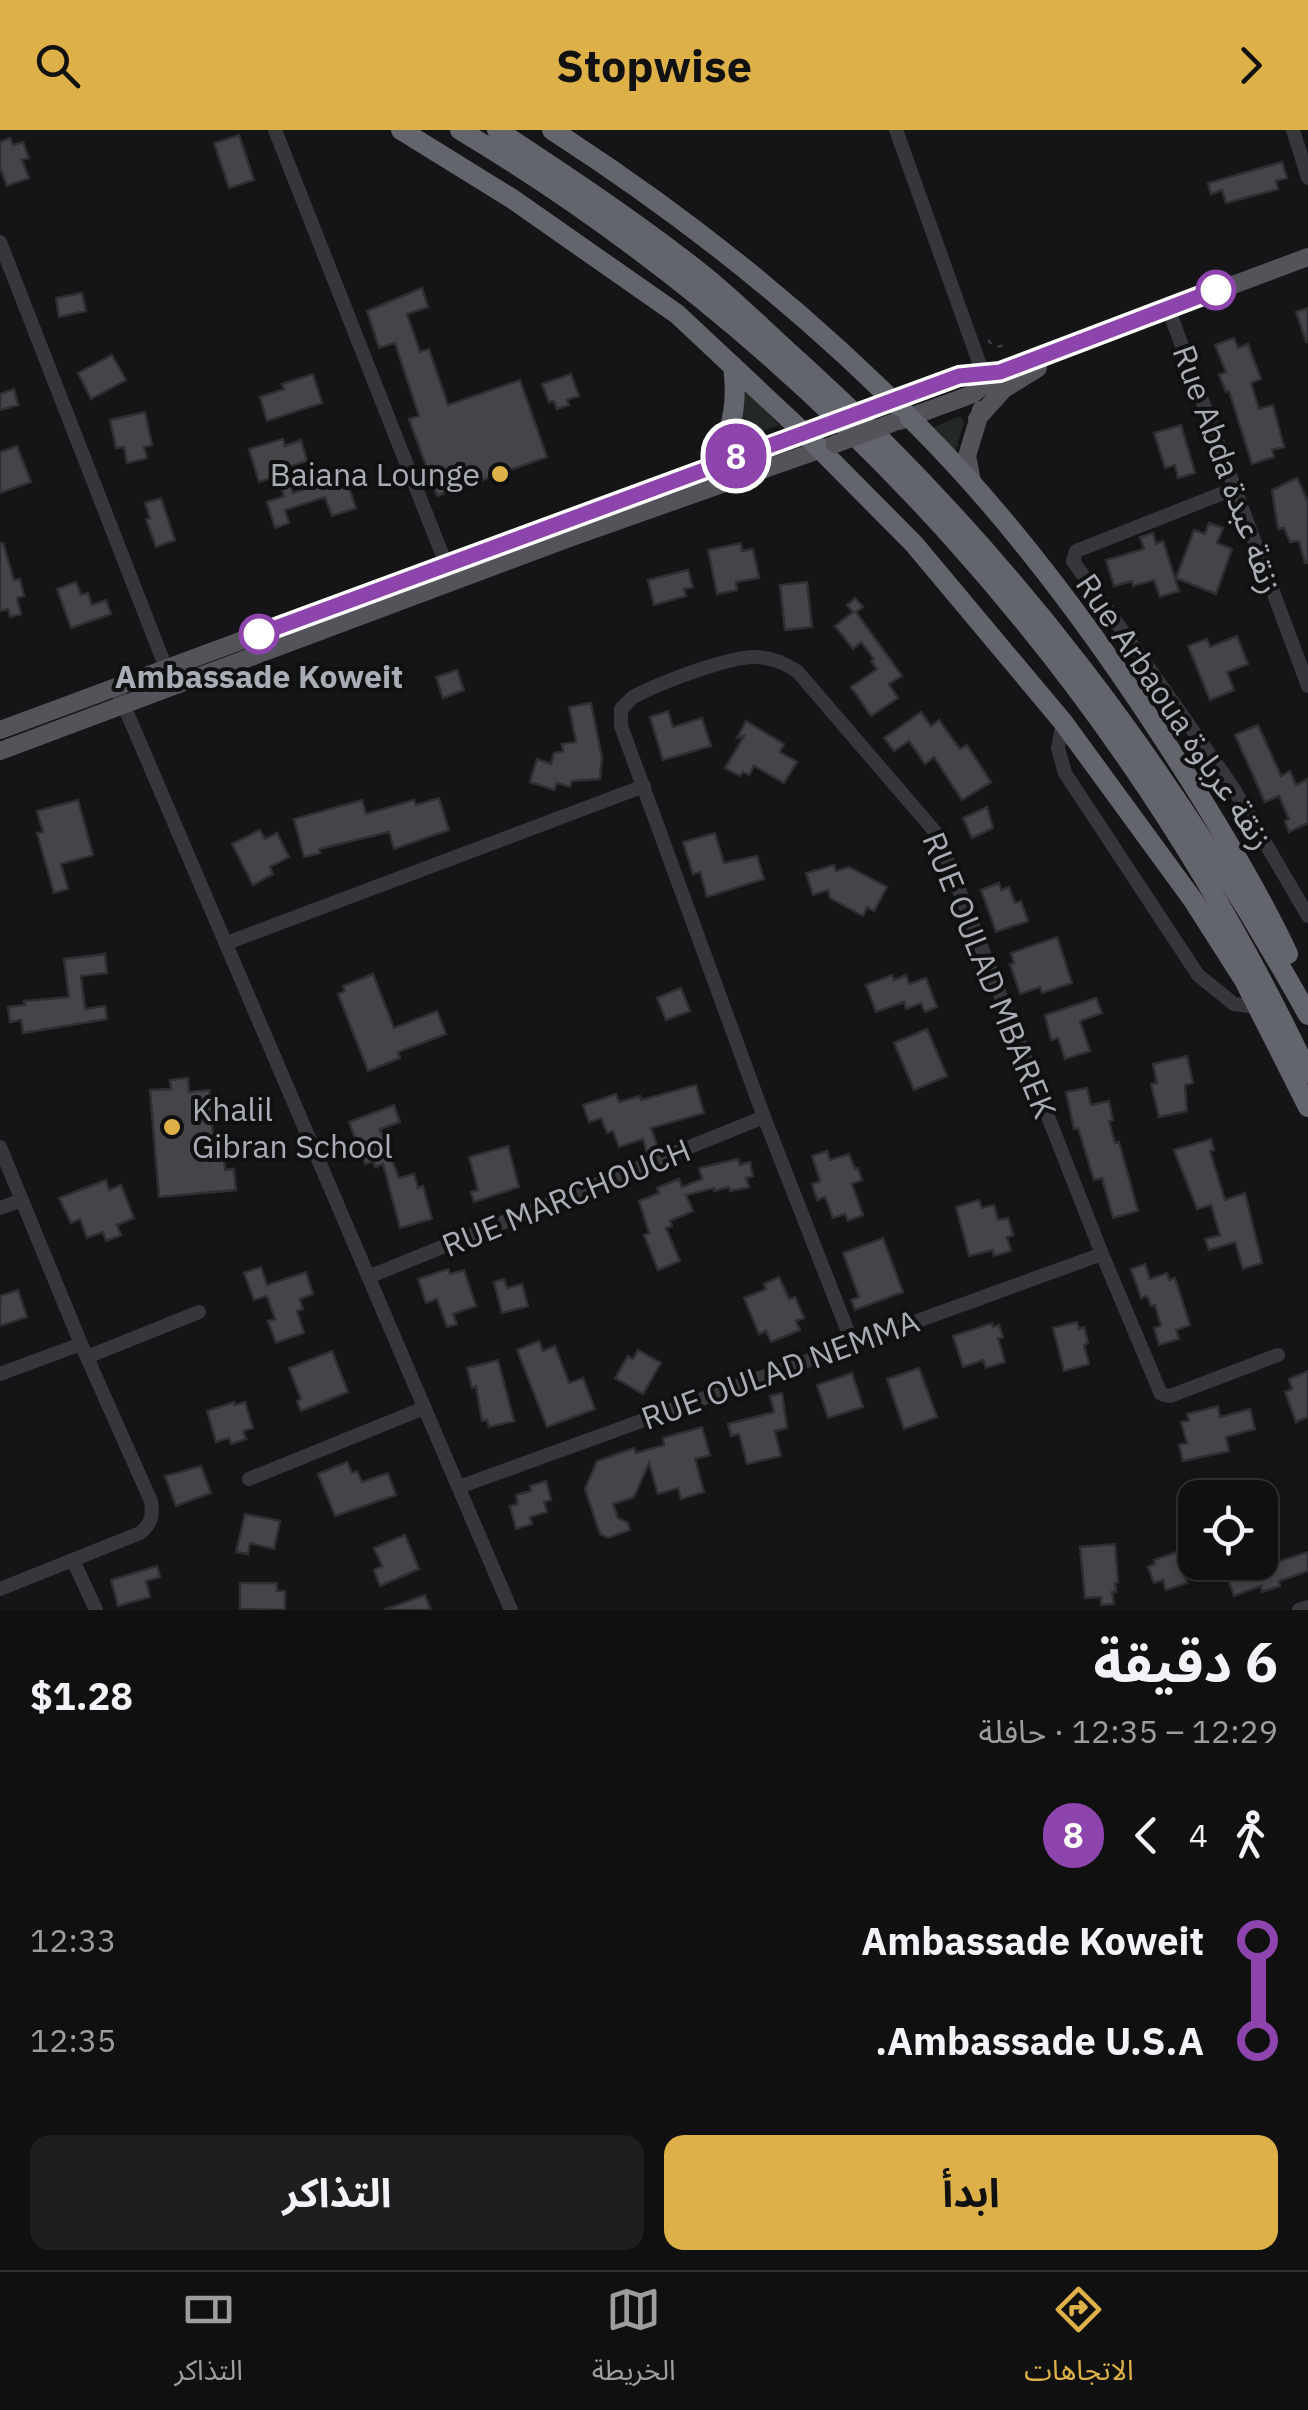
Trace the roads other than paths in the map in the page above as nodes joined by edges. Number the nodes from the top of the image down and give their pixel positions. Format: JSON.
{"nodes":[{"id":1,"x":274,"y":130,"type":"edge"},
{"id":2,"x":401,"y":130,"type":"edge"},
{"id":3,"x":460,"y":130,"type":"edge"},
{"id":4,"x":497,"y":130,"type":"edge"},
{"id":5,"x":552,"y":130,"type":"edge"},
{"id":6,"x":896,"y":130,"type":"edge"},
{"id":7,"x":1293,"y":130,"type":"edge"},
{"id":8,"x":1308,"y":178,"type":"edge"},
{"id":9,"x":0,"y":242,"type":"edge"},
{"id":10,"x":1308,"y":257,"type":"edge"},
{"id":11,"x":1168,"y":308,"type":"junction"},
{"id":12,"x":1080,"y":343,"type":"junction"},
{"id":13,"x":733,"y":366,"type":"junction"},
{"id":14,"x":990,"y":376,"type":"junction"},
{"id":15,"x":885,"y":404,"type":"junction"},
{"id":16,"x":978,"y":418,"type":"junction"},
{"id":17,"x":901,"y":420,"type":"junction"},
{"id":18,"x":813,"y":429,"type":"junction"},
{"id":19,"x":828,"y":446,"type":"junction"},
{"id":20,"x":712,"y":465,"type":"junction"},
{"id":21,"x":974,"y":488,"type":"junction"},
{"id":22,"x":1236,"y":488,"type":"junction"},
{"id":23,"x":446,"y":564,"type":"junction"},
{"id":24,"x":166,"y":668,"type":"junction"},
{"id":25,"x":1308,"y":686,"type":"edge"},
{"id":26,"x":116,"y":687,"type":"junction"},
{"id":27,"x":123,"y":705,"type":"junction"},
{"id":28,"x":1062,"y":722,"type":"junction"},
{"id":29,"x":0,"y":730,"type":"edge"},
{"id":30,"x":0,"y":751,"type":"edge"},
{"id":31,"x":644,"y":786,"type":"junction"},
{"id":32,"x":1308,"y":916,"type":"edge"},
{"id":33,"x":227,"y":943,"type":"junction"},
{"id":34,"x":1308,"y":1001,"type":"edge"},
{"id":35,"x":1258,"y":1007,"type":"junction"},
{"id":36,"x":1308,"y":1014,"type":"edge"},
{"id":37,"x":1308,"y":1073,"type":"edge"},
{"id":38,"x":1308,"y":1107,"type":"edge"},
{"id":39,"x":764,"y":1116,"type":"junction"},
{"id":40,"x":0,"y":1146,"type":"edge"},
{"id":41,"x":22,"y":1200,"type":"junction"},
{"id":42,"x":0,"y":1208,"type":"edge"},
{"id":43,"x":1102,"y":1254,"type":"junction"},
{"id":44,"x":368,"y":1277,"type":"junction"},
{"id":45,"x":200,"y":1312,"type":"dead end"},
{"id":46,"x":852,"y":1342,"type":"junction"},
{"id":47,"x":84,"y":1350,"type":"junction"},
{"id":48,"x":1278,"y":1355,"type":"dead end"},
{"id":49,"x":0,"y":1374,"type":"edge"},
{"id":50,"x":424,"y":1408,"type":"junction"},
{"id":51,"x":249,"y":1480,"type":"dead end"},
{"id":52,"x":459,"y":1487,"type":"junction"},
{"id":53,"x":74,"y":1560,"type":"junction"},
{"id":54,"x":0,"y":1588,"type":"edge"},
{"id":55,"x":1308,"y":1607,"type":"edge"},
{"id":56,"x":96,"y":1610,"type":"edge"},
{"id":57,"x":511,"y":1610,"type":"edge"},
{"id":58,"x":1299,"y":1610,"type":"edge"}],
"edges":[{"from":1,"to":23,"type":"street"},
{"from":2,"to":13,"type":"highway"},
{"from":3,"to":37,"type":"highway"},
{"from":4,"to":36,"type":"highway"},
{"from":5,"to":15,"type":"highway"},
{"from":6,"to":14,"type":"street"},
{"from":7,"to":8,"type":"street"},
{"from":9,"to":24,"type":"street"},
{"from":10,"to":11,"type":"main road"},
{"from":11,"to":12,"type":"main road"},
{"from":11,"to":22,"type":"street","name":"Rue Abda زنقة عبدة"},
{"from":12,"to":14,"type":"main road"},
{"from":12,"to":16,"type":"main road"},
{"from":13,"to":18,"type":"highway"},
{"from":13,"to":20,"type":"highway"},
{"from":14,"to":15,"type":"main road"},
{"from":14,"to":16,"type":"main road"},
{"from":14,"to":17,"type":"main road"},
{"from":15,"to":17,"type":"highway"},
{"from":15,"to":18,"type":"main road","bridge":true},
{"from":16,"to":21,"type":"main road"},
{"from":17,"to":19,"type":"main road","bridge":true},
{"from":17,"to":21,"type":"highway"},
{"from":18,"to":19,"type":"highway"},
{"from":18,"to":20,"type":"main road"},
{"from":19,"to":27,"type":"main road"},
{"from":19,"to":28,"type":"highway"},
{"from":20,"to":23,"type":"main road"},
{"from":21,"to":34,"type":"highway"},
{"from":22,"to":25,"type":"street","name":"Rue Abda زنقة عبدة"},
{"from":22,"to":32,"type":"street","name":"Rue Arbaoua زنقة عرباوة"},
{"from":23,"to":24,"type":"main road"},
{"from":24,"to":26,"type":"main road"},
{"from":26,"to":27,"type":"street"},
{"from":26,"to":29,"type":"main road"},
{"from":27,"to":30,"type":"main road"},
{"from":27,"to":33,"type":"street"},
{"from":28,"to":35,"type":"highway"},
{"from":28,"to":35,"type":"street"},
{"from":31,"to":33,"type":"street"},
{"from":31,"to":39,"type":"street","name":"RUE OULAD MBAREK"},
{"from":31,"to":43,"type":"street","name":"RUE OULAD MBAREK"},
{"from":33,"to":44,"type":"street"},
{"from":35,"to":38,"type":"highway"},
{"from":39,"to":44,"type":"street","name":"RUE MARCHOUCH"},
{"from":39,"to":46,"type":"street","name":"RUE OULAD MBAREK"},
{"from":40,"to":41,"type":"street"},
{"from":41,"to":42,"type":"street"},
{"from":41,"to":47,"type":"street"},
{"from":43,"to":46,"type":"street","name":"RUE OULAD NEMMA"},
{"from":43,"to":48,"type":"street","name":"RUE OULAD MBAREK"},
{"from":44,"to":50,"type":"street"},
{"from":45,"to":47,"type":"street"},
{"from":46,"to":52,"type":"street","name":"RUE OULAD NEMMA"},
{"from":47,"to":49,"type":"street"},
{"from":47,"to":53,"type":"street"},
{"from":50,"to":51,"type":"street"},
{"from":50,"to":52,"type":"street"},
{"from":52,"to":57,"type":"street"},
{"from":53,"to":54,"type":"street"},
{"from":53,"to":56,"type":"street"},
{"from":55,"to":58,"type":"street"}]}
